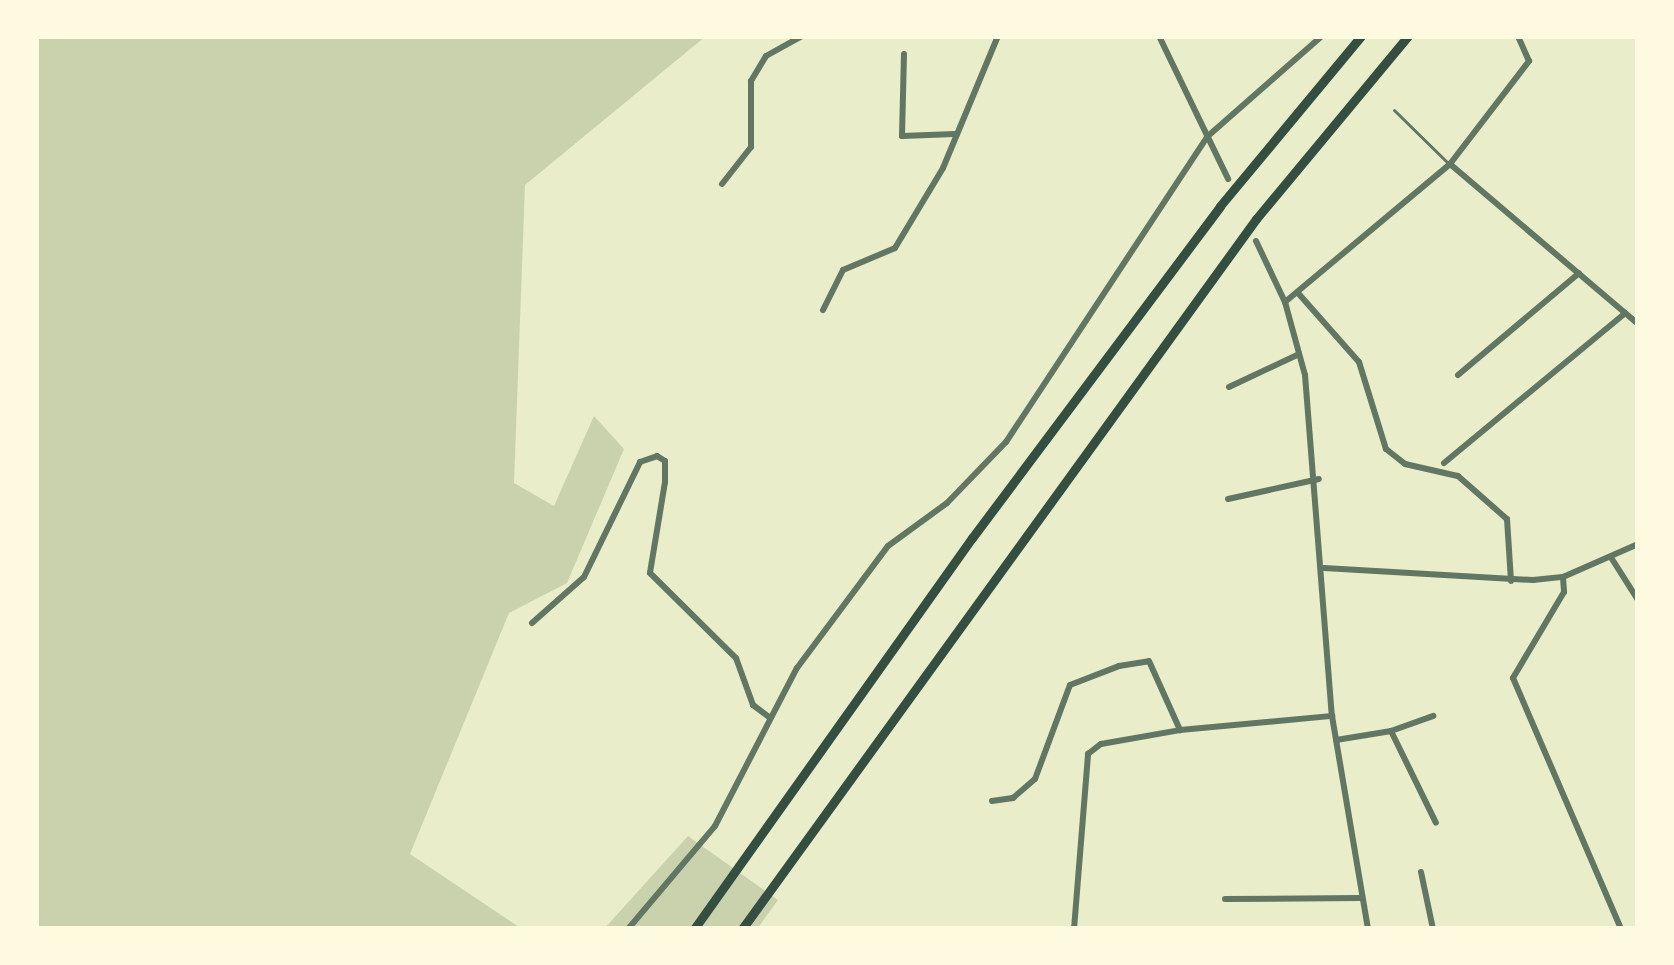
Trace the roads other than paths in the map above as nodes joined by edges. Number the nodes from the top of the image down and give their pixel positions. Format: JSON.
{"nodes":[{"id":1,"x":802,"y":36,"type":"edge"},
{"id":2,"x":998,"y":36,"type":"edge"},
{"id":3,"x":1159,"y":36,"type":"edge"},
{"id":4,"x":1322,"y":36,"type":"edge"},
{"id":5,"x":1361,"y":36,"type":"edge"},
{"id":6,"x":1408,"y":36,"type":"edge"},
{"id":7,"x":1518,"y":36,"type":"edge"},
{"id":8,"x":904,"y":54,"type":"dead end"},
{"id":9,"x":1394,"y":110,"type":"dead end"},
{"id":10,"x":956,"y":134,"type":"junction"},
{"id":11,"x":1208,"y":136,"type":"junction"},
{"id":12,"x":1450,"y":164,"type":"junction"},
{"id":13,"x":1228,"y":179,"type":"dead end"},
{"id":14,"x":722,"y":184,"type":"dead end"},
{"id":15,"x":1256,"y":241,"type":"dead end"},
{"id":16,"x":1579,"y":273,"type":"junction"},
{"id":17,"x":1298,"y":293,"type":"junction"},
{"id":18,"x":1285,"y":302,"type":"junction"},
{"id":19,"x":823,"y":310,"type":"dead end"},
{"id":20,"x":1625,"y":313,"type":"junction"},
{"id":21,"x":1638,"y":324,"type":"edge"},
{"id":22,"x":1299,"y":354,"type":"junction"},
{"id":23,"x":1458,"y":375,"type":"dead end"},
{"id":24,"x":1228,"y":387,"type":"dead end"},
{"id":25,"x":1444,"y":464,"type":"dead end"},
{"id":26,"x":1319,"y":479,"type":"junction"},
{"id":27,"x":1228,"y":499,"type":"dead end"},
{"id":28,"x":1638,"y":544,"type":"edge"},
{"id":29,"x":1612,"y":559,"type":"junction"},
{"id":30,"x":1324,"y":568,"type":"junction"},
{"id":31,"x":1563,"y":577,"type":"junction"},
{"id":32,"x":1510,"y":581,"type":"junction"},
{"id":33,"x":1638,"y":600,"type":"edge"},
{"id":34,"x":532,"y":623,"type":"dead end"},
{"id":35,"x":1332,"y":716,"type":"junction"},
{"id":36,"x":1433,"y":716,"type":"dead end"},
{"id":37,"x":770,"y":718,"type":"junction"},
{"id":38,"x":1180,"y":730,"type":"junction"},
{"id":39,"x":1390,"y":731,"type":"junction"},
{"id":40,"x":1336,"y":740,"type":"junction"},
{"id":41,"x":992,"y":801,"type":"dead end"},
{"id":42,"x":1436,"y":823,"type":"dead end"},
{"id":43,"x":1420,"y":872,"type":"dead end"},
{"id":44,"x":1361,"y":898,"type":"junction"},
{"id":45,"x":1225,"y":899,"type":"dead end"},
{"id":46,"x":628,"y":929,"type":"edge"},
{"id":47,"x":694,"y":929,"type":"edge"},
{"id":48,"x":742,"y":929,"type":"edge"},
{"id":49,"x":1074,"y":929,"type":"edge"},
{"id":50,"x":1368,"y":929,"type":"edge"},
{"id":51,"x":1433,"y":929,"type":"edge"},
{"id":52,"x":1621,"y":929,"type":"edge"}],
"edges":[{"from":1,"to":14,"type":"street"},
{"from":2,"to":10,"type":"street"},
{"from":3,"to":11,"type":"street"},
{"from":4,"to":11,"type":"street"},
{"from":5,"to":47,"type":"highway"},
{"from":6,"to":48,"type":"highway"},
{"from":7,"to":12,"type":"street"},
{"from":8,"to":10,"type":"street"},
{"from":9,"to":12,"type":"lane"},
{"from":10,"to":19,"type":"street"},
{"from":11,"to":13,"type":"street"},
{"from":11,"to":37,"type":"street"},
{"from":12,"to":16,"type":"street"},
{"from":12,"to":17,"type":"street"},
{"from":15,"to":18,"type":"street"},
{"from":16,"to":20,"type":"street"},
{"from":16,"to":23,"type":"street"},
{"from":17,"to":18,"type":"street"},
{"from":17,"to":32,"type":"street"},
{"from":18,"to":22,"type":"street"},
{"from":20,"to":21,"type":"street"},
{"from":20,"to":25,"type":"street"},
{"from":22,"to":24,"type":"street"},
{"from":22,"to":26,"type":"street"},
{"from":26,"to":27,"type":"street"},
{"from":26,"to":30,"type":"street"},
{"from":28,"to":29,"type":"street"},
{"from":29,"to":31,"type":"street"},
{"from":29,"to":33,"type":"street"},
{"from":30,"to":32,"type":"street"},
{"from":30,"to":35,"type":"street"},
{"from":31,"to":32,"type":"street"},
{"from":31,"to":52,"type":"street"},
{"from":34,"to":37,"type":"street"},
{"from":35,"to":38,"type":"street"},
{"from":35,"to":40,"type":"street"},
{"from":36,"to":39,"type":"street"},
{"from":37,"to":46,"type":"street"},
{"from":38,"to":41,"type":"street"},
{"from":38,"to":49,"type":"street"},
{"from":39,"to":40,"type":"street"},
{"from":39,"to":42,"type":"street"},
{"from":40,"to":44,"type":"street"},
{"from":43,"to":51,"type":"street"},
{"from":44,"to":45,"type":"street"},
{"from":44,"to":50,"type":"street"}]}
